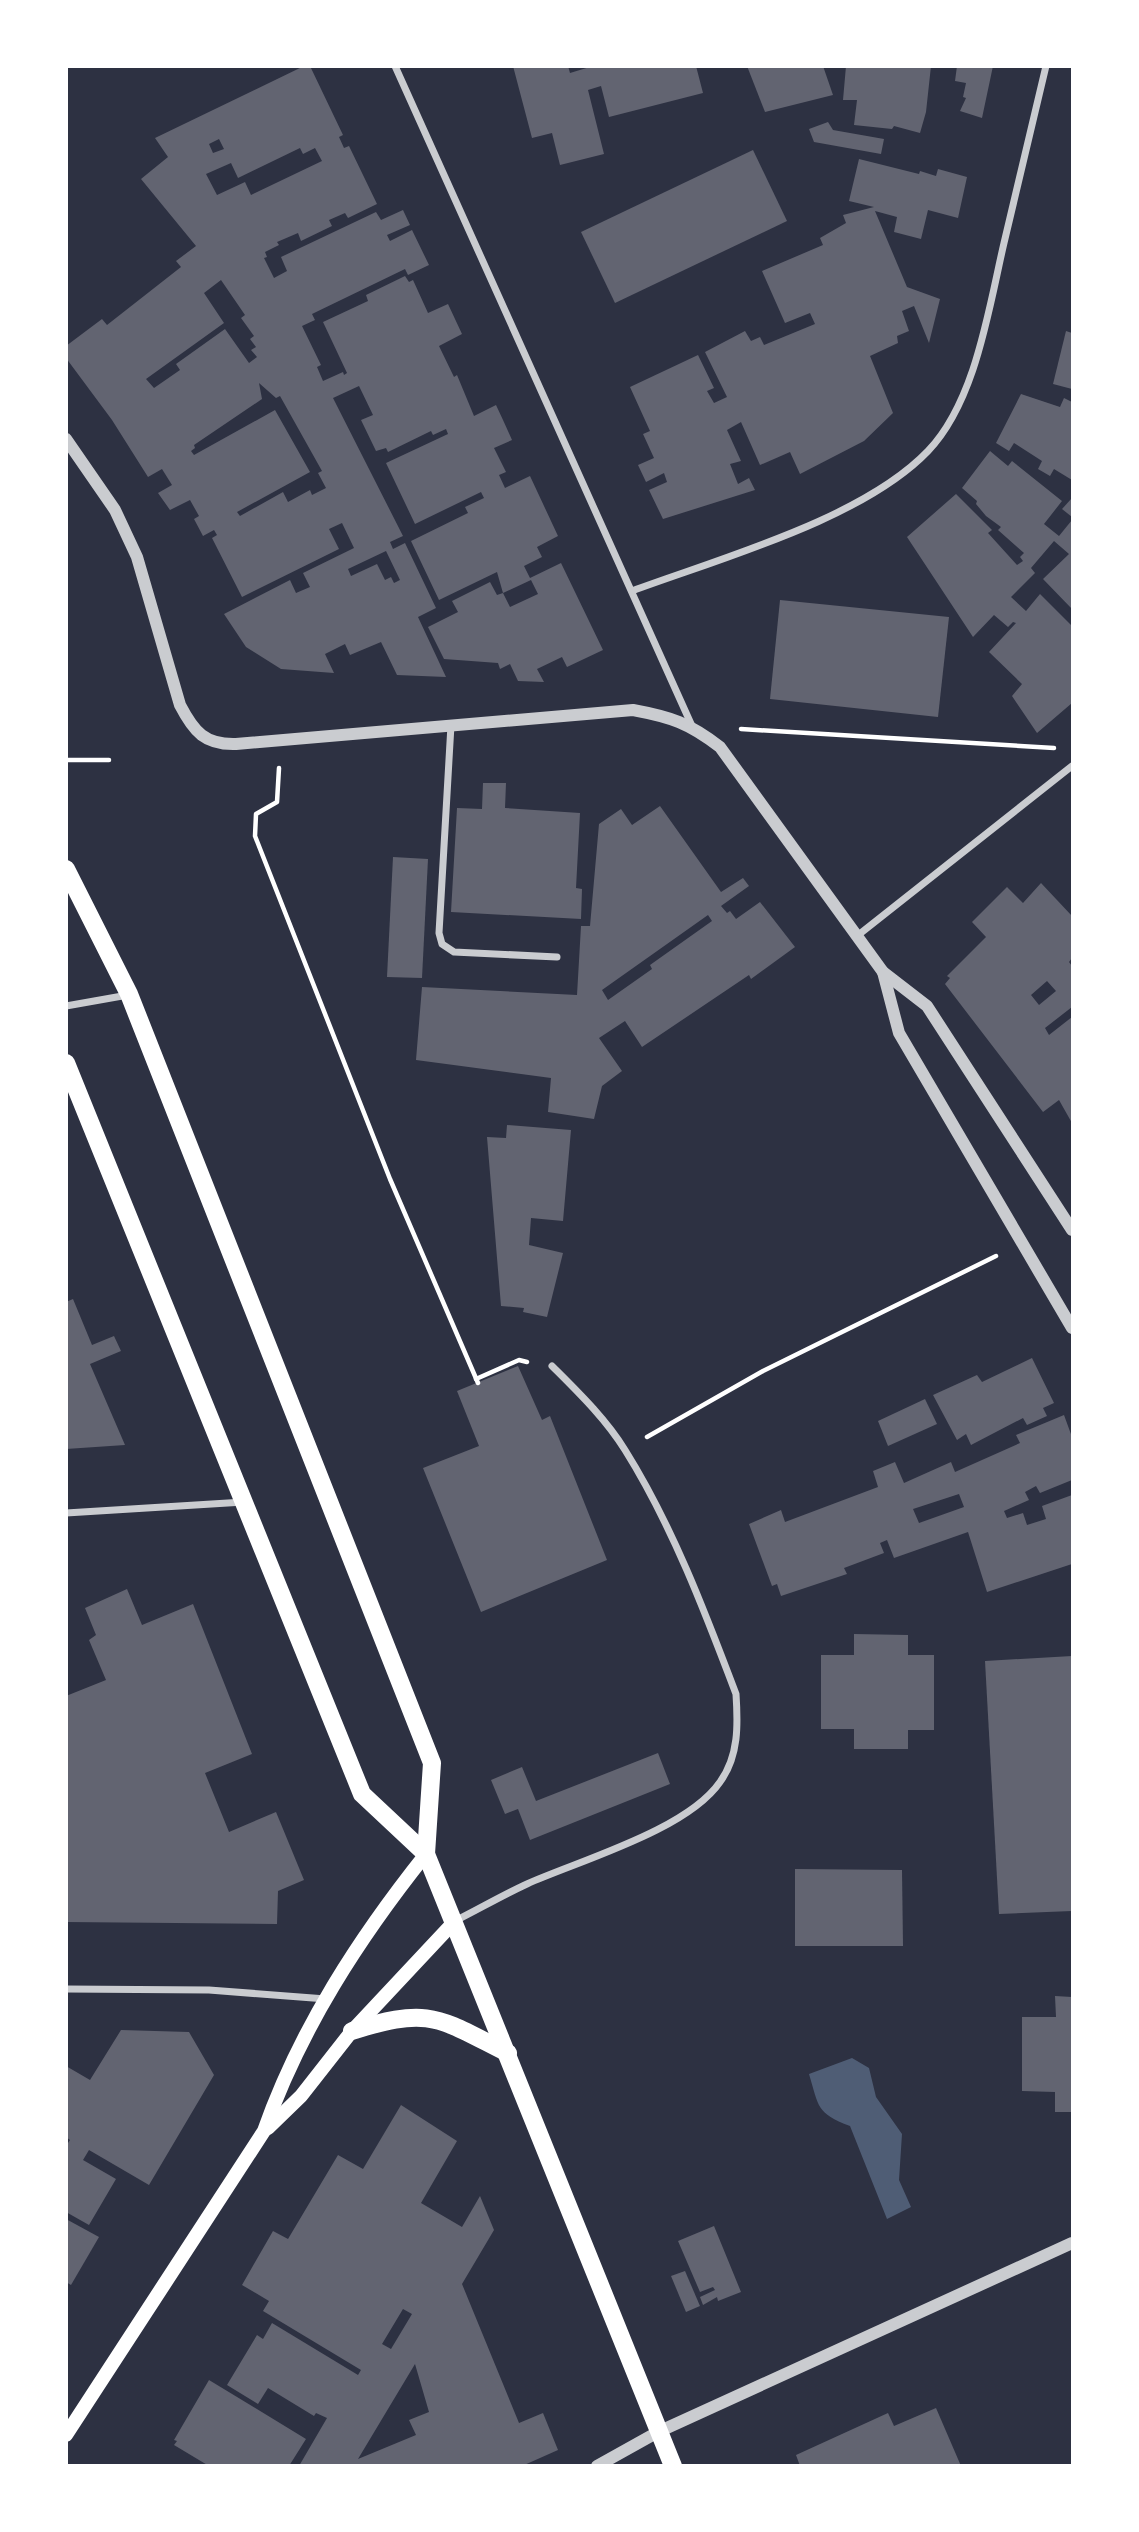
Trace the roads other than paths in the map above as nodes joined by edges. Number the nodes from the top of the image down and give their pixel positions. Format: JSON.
{"nodes":[{"id":1,"x":395,"y":66,"type":"edge"},
{"id":2,"x":1046,"y":66,"type":"edge"},
{"id":3,"x":66,"y":439,"type":"edge"},
{"id":4,"x":632,"y":591,"type":"junction"},
{"id":5,"x":452,"y":725,"type":"junction"},
{"id":6,"x":692,"y":726,"type":"junction"},
{"id":7,"x":1073,"y":766,"type":"edge"},
{"id":8,"x":66,"y":869,"type":"edge"},
{"id":9,"x":858,"y":936,"type":"junction"},
{"id":10,"x":556,"y":957,"type":"dead end"},
{"id":11,"x":883,"y":972,"type":"junction"},
{"id":12,"x":130,"y":994,"type":"junction"},
{"id":13,"x":66,"y":1006,"type":"edge"},
{"id":14,"x":66,"y":1063,"type":"edge"},
{"id":15,"x":1073,"y":1230,"type":"edge"},
{"id":16,"x":1073,"y":1328,"type":"edge"},
{"id":17,"x":552,"y":1366,"type":"road end"},
{"id":18,"x":244,"y":1502,"type":"junction"},
{"id":19,"x":66,"y":1514,"type":"edge"},
{"id":20,"x":426,"y":1854,"type":"junction"},
{"id":21,"x":455,"y":1921,"type":"junction"},
{"id":22,"x":66,"y":1989,"type":"edge"},
{"id":23,"x":327,"y":1999,"type":"junction"},
{"id":24,"x":352,"y":2031,"type":"junction"},
{"id":25,"x":508,"y":2053,"type":"junction"},
{"id":26,"x":264,"y":2131,"type":"junction"},
{"id":27,"x":1073,"y":2243,"type":"edge"},
{"id":28,"x":658,"y":2432,"type":"junction"},
{"id":29,"x":66,"y":2435,"type":"edge"},
{"id":30,"x":597,"y":2466,"type":"edge"},
{"id":31,"x":673,"y":2466,"type":"edge"}],
"edges":[{"from":1,"to":4,"type":"street"},
{"from":2,"to":4,"type":"street"},
{"from":3,"to":5,"type":"street"},
{"from":4,"to":6,"type":"street"},
{"from":5,"to":6,"type":"street"},
{"from":5,"to":10,"type":"street"},
{"from":6,"to":9,"type":"street"},
{"from":7,"to":9,"type":"street"},
{"from":8,"to":12,"type":"main road"},
{"from":9,"to":11,"type":"street"},
{"from":11,"to":15,"type":"street"},
{"from":11,"to":16,"type":"street"},
{"from":12,"to":13,"type":"street"},
{"from":12,"to":20,"type":"main road"},
{"from":14,"to":18,"type":"main road"},
{"from":17,"to":21,"type":"street"},
{"from":18,"to":19,"type":"street"},
{"from":18,"to":20,"type":"main road"},
{"from":20,"to":21,"type":"main road"},
{"from":20,"to":23,"type":"main road"},
{"from":21,"to":24,"type":"main road"},
{"from":21,"to":25,"type":"main road"},
{"from":22,"to":23,"type":"street"},
{"from":23,"to":26,"type":"main road"},
{"from":24,"to":25,"type":"main road"},
{"from":24,"to":26,"type":"main road"},
{"from":25,"to":28,"type":"main road"},
{"from":26,"to":29,"type":"main road"},
{"from":27,"to":28,"type":"street"},
{"from":28,"to":30,"type":"street"},
{"from":28,"to":31,"type":"main road"}]}
